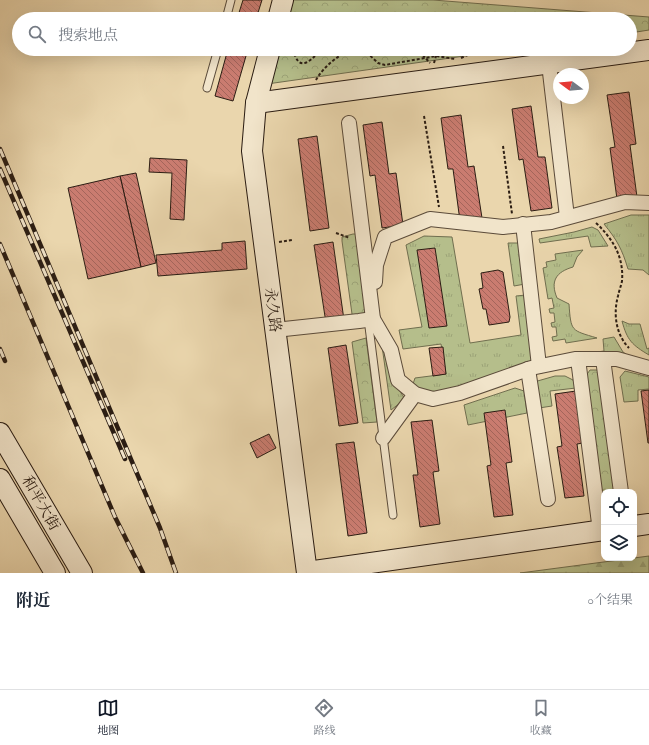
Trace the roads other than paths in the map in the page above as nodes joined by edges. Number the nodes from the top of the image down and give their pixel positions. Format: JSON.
{"nodes":[{"id":1,"x":231,"y":0,"type":"edge"},
{"id":2,"x":283,"y":0,"type":"edge"},
{"id":3,"x":228,"y":12,"type":"edge"},
{"id":4,"x":280,"y":12,"type":"edge"},
{"id":5,"x":649,"y":50,"type":"edge"},
{"id":6,"x":637,"y":52,"type":"edge"},
{"id":7,"x":216,"y":56,"type":"edge"},
{"id":8,"x":268,"y":56,"type":"edge"},
{"id":9,"x":606,"y":56,"type":"edge"},
{"id":10,"x":549,"y":64,"type":"junction"},
{"id":11,"x":207,"y":88,"type":"dead end"},
{"id":12,"x":256,"y":103,"type":"junction"},
{"id":13,"x":349,"y":123,"type":"dead end"},
{"id":14,"x":649,"y":203,"type":"edge"},
{"id":15,"x":567,"y":218,"type":"junction"},
{"id":16,"x":519,"y":225,"type":"junction"},
{"id":17,"x":371,"y":319,"type":"junction"},
{"id":18,"x":275,"y":330,"type":"junction"},
{"id":19,"x":578,"y":359,"type":"junction"},
{"id":20,"x":603,"y":359,"type":"junction"},
{"id":21,"x":533,"y":368,"type":"junction"},
{"id":22,"x":649,"y":368,"type":"edge"},
{"id":23,"x":415,"y":394,"type":"junction"},
{"id":24,"x":0,"y":433,"type":"edge"},
{"id":25,"x":383,"y":438,"type":"junction"},
{"id":26,"x":0,"y":479,"type":"edge"},
{"id":27,"x":621,"y":489,"type":"edge"},
{"id":28,"x":548,"y":499,"type":"dead end"},
{"id":29,"x":393,"y":515,"type":"dead end"},
{"id":30,"x":649,"y":524,"type":"edge"},
{"id":31,"x":601,"y":525,"type":"edge"},
{"id":32,"x":637,"y":526,"type":"edge"},
{"id":33,"x":601,"y":530,"type":"edge"},
{"id":34,"x":307,"y":572,"type":"edge"},
{"id":35,"x":55,"y":573,"type":"edge"},
{"id":36,"x":82,"y":573,"type":"edge"}],
"edges":[{"from":1,"to":3,"type":"lane"},
{"from":2,"to":4,"type":"main road"},
{"from":5,"to":6,"type":"main road"},
{"from":7,"to":11,"type":"lane"},
{"from":8,"to":12,"type":"main road","name":"永久路"},
{"from":9,"to":10,"type":"main road"},
{"from":10,"to":12,"type":"main road"},
{"from":10,"to":15,"type":"street"},
{"from":12,"to":18,"type":"main road","name":"永久路"},
{"from":13,"to":17,"type":"street"},
{"from":14,"to":15,"type":"street"},
{"from":15,"to":16,"type":"street"},
{"from":16,"to":17,"type":"street"},
{"from":16,"to":21,"type":"street"},
{"from":17,"to":18,"type":"street"},
{"from":17,"to":23,"type":"street"},
{"from":17,"to":25,"type":"lane"},
{"from":18,"to":34,"type":"main road","name":"永久路"},
{"from":19,"to":20,"type":"street"},
{"from":19,"to":21,"type":"street"},
{"from":19,"to":31,"type":"street"},
{"from":20,"to":22,"type":"street"},
{"from":20,"to":27,"type":"street"},
{"from":21,"to":23,"type":"street"},
{"from":21,"to":28,"type":"street"},
{"from":23,"to":25,"type":"street"},
{"from":24,"to":36,"type":"main road","name":"和平大街"},
{"from":25,"to":29,"type":"lane"},
{"from":26,"to":35,"type":"main road","name":"和平大街"},
{"from":30,"to":32,"type":"main road"},
{"from":33,"to":34,"type":"main road"}]}
